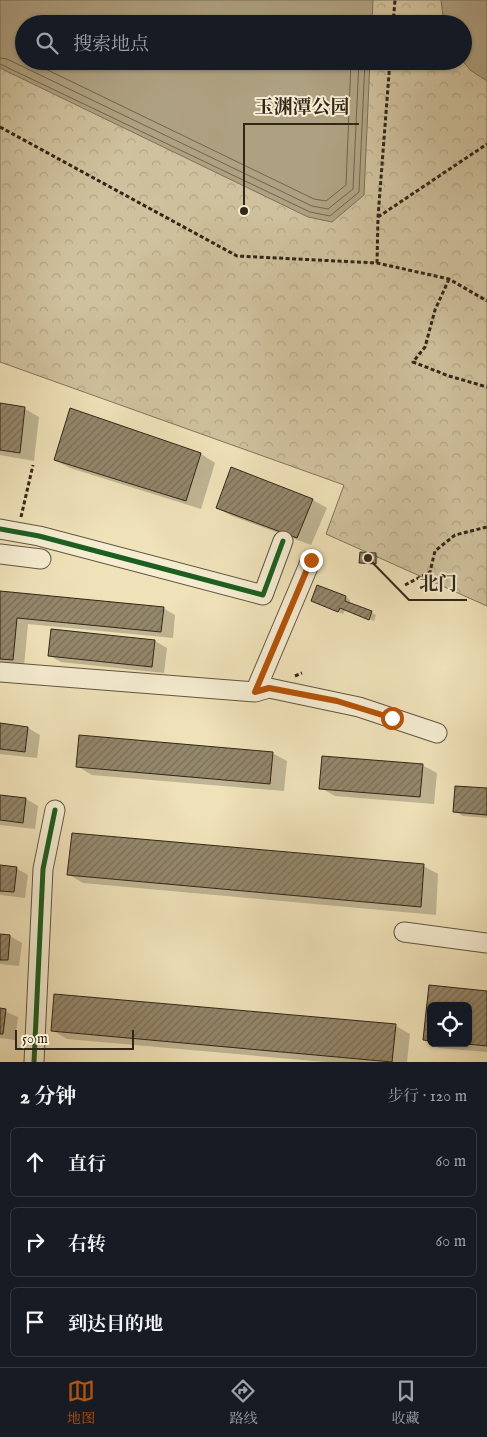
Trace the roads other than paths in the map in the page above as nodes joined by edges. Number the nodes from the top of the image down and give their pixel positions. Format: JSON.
{"nodes":[{"id":1,"x":9,"y":530,"type":"edge"},
{"id":2,"x":283,"y":541,"type":"dead end"},
{"id":3,"x":0,"y":554,"type":"edge"},
{"id":4,"x":42,"y":559,"type":"dead end"},
{"id":5,"x":311,"y":560,"type":"dead end"},
{"id":6,"x":0,"y":672,"type":"edge"},
{"id":7,"x":255,"y":692,"type":"junction"},
{"id":8,"x":437,"y":733,"type":"dead end"},
{"id":9,"x":55,"y":810,"type":"dead end"},
{"id":10,"x":404,"y":932,"type":"dead end"},
{"id":11,"x":487,"y":943,"type":"edge"},
{"id":12,"x":34,"y":1062,"type":"edge"}],
"edges":[{"from":1,"to":2,"type":"street"},
{"from":3,"to":4,"type":"street"},
{"from":5,"to":7,"type":"street"},
{"from":6,"to":7,"type":"street"},
{"from":7,"to":8,"type":"street"},
{"from":9,"to":12,"type":"street"},
{"from":10,"to":11,"type":"street"}]}
